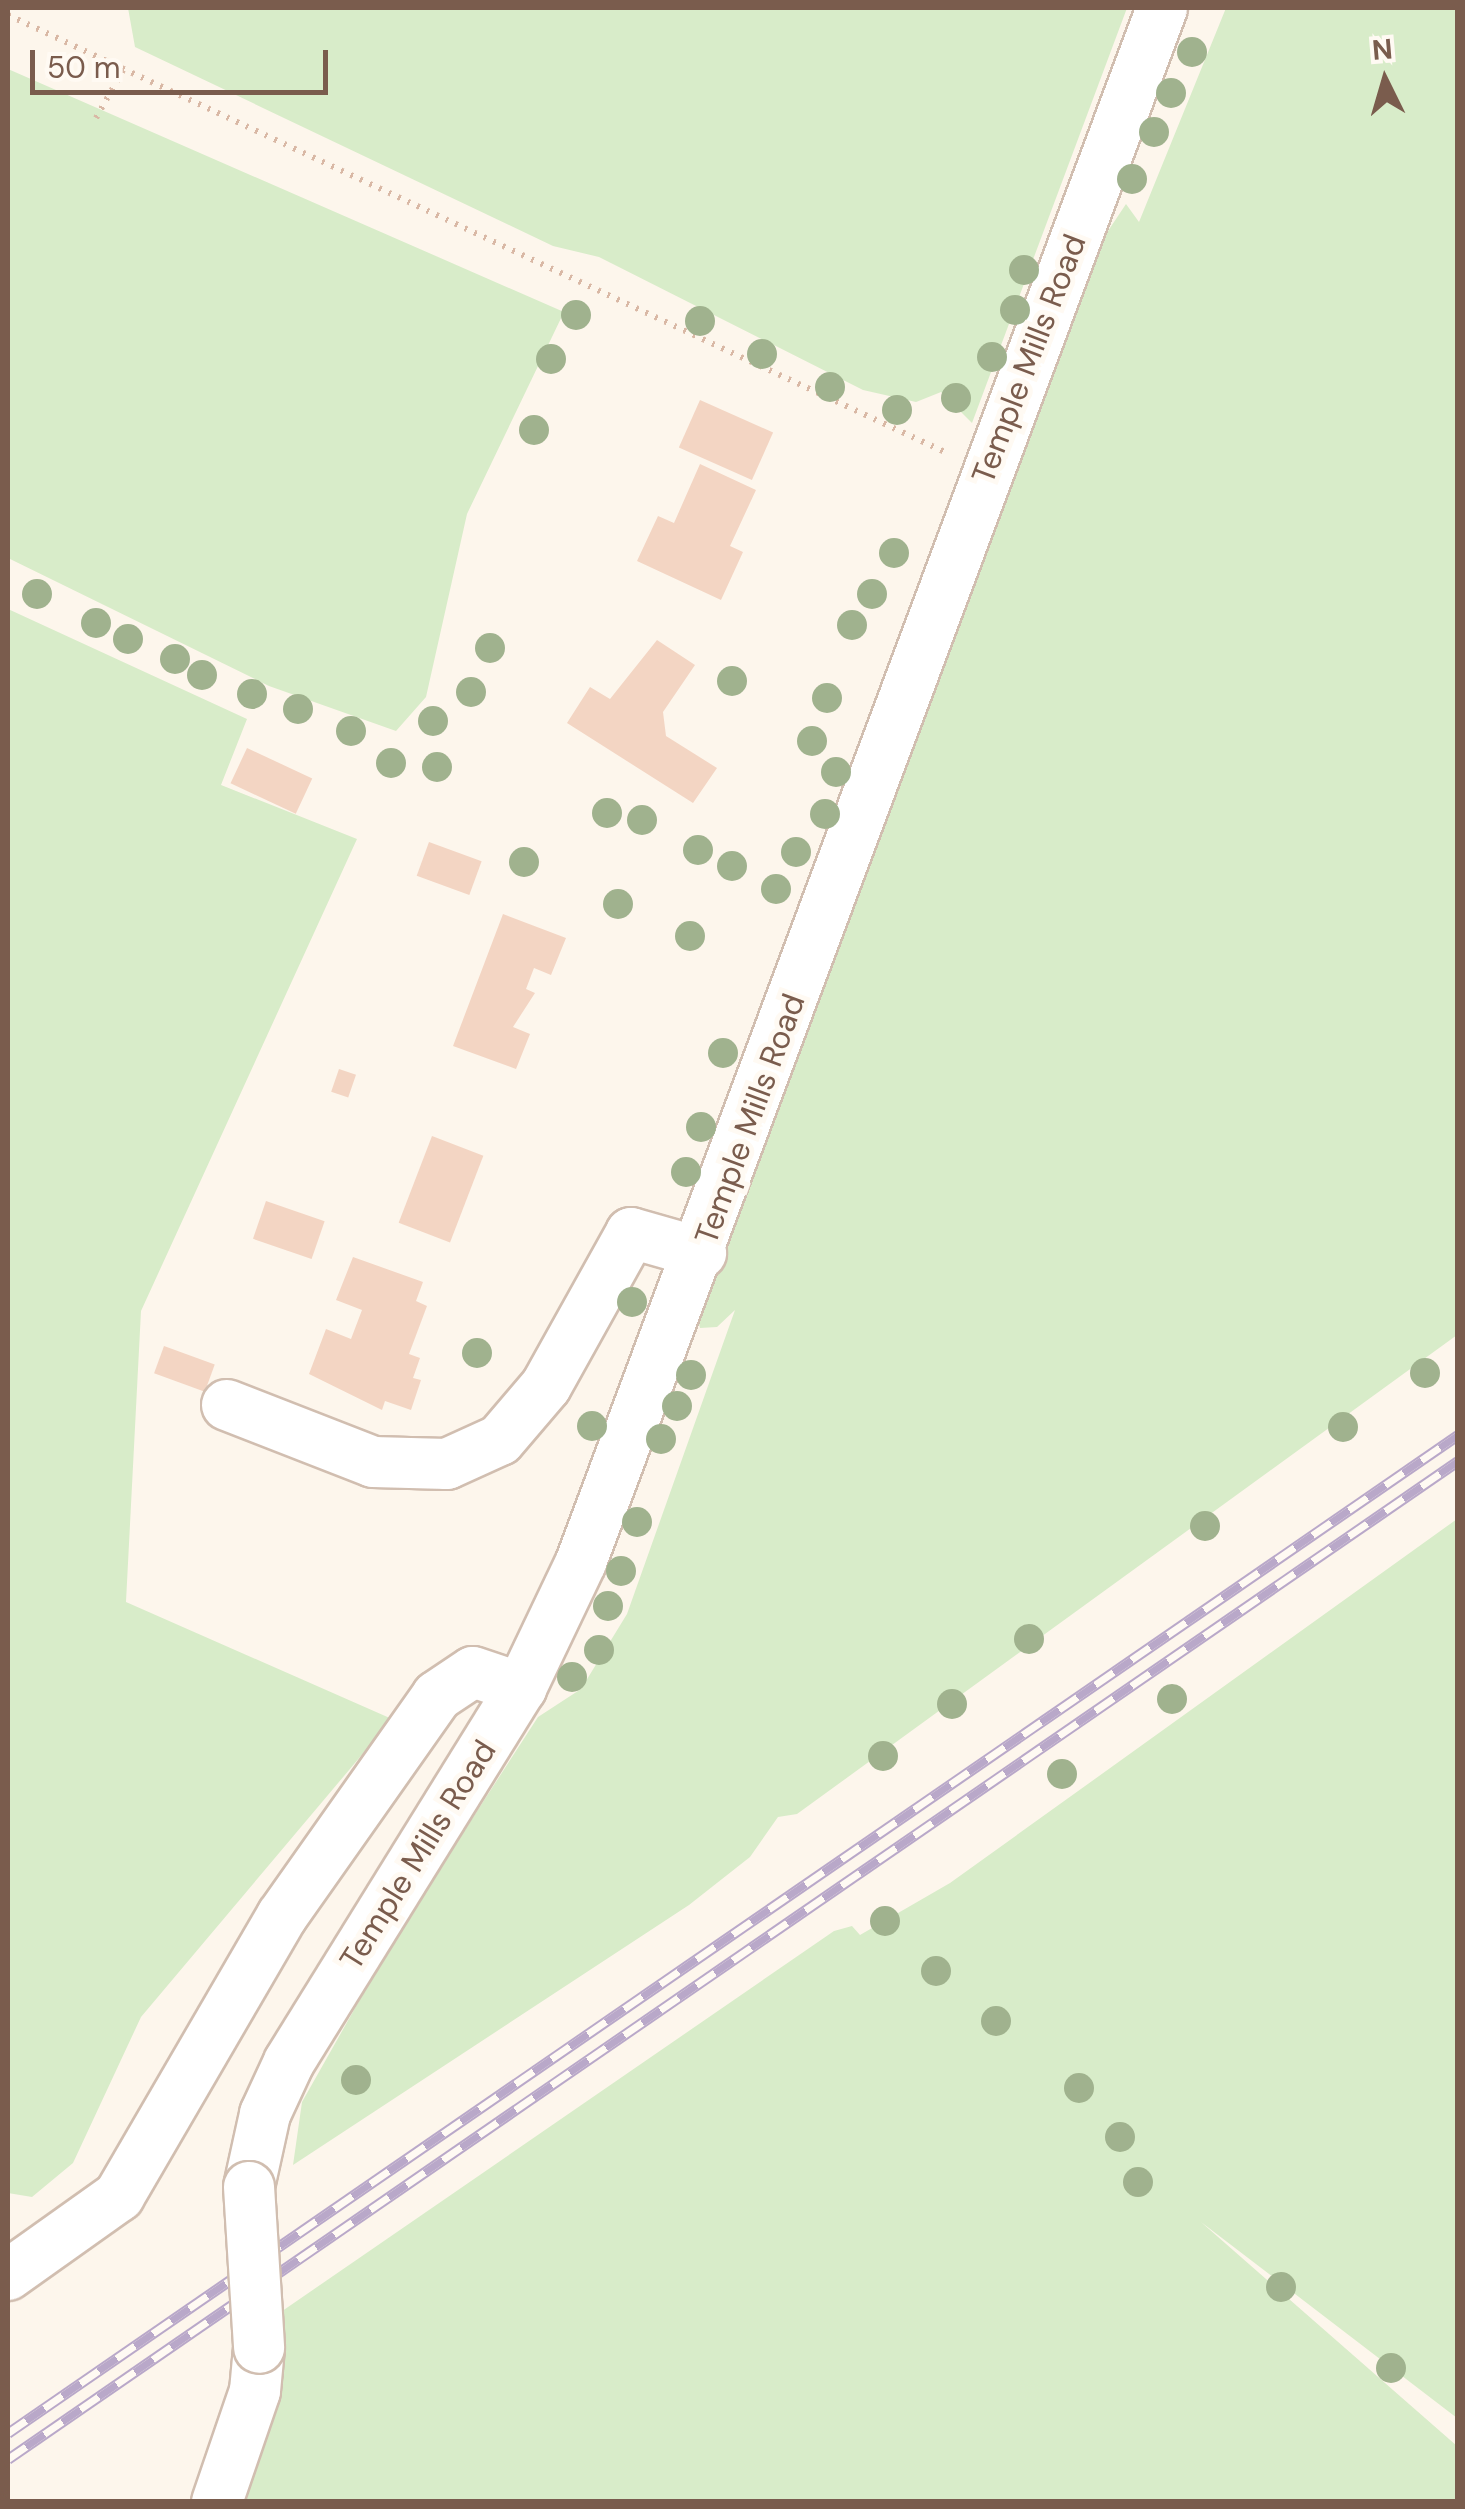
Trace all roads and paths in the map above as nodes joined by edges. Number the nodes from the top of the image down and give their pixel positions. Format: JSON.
{"nodes":[{"id":1,"x":1162,"y":8,"type":"edge"},
{"id":2,"x":8,"y":15,"type":"edge"},
{"id":3,"x":123,"y":70,"type":"junction"},
{"id":4,"x":96,"y":118,"type":"dead end"},
{"id":5,"x":987,"y":471,"type":"junction"},
{"id":6,"x":701,"y":1253,"type":"junction"},
{"id":7,"x":227,"y":1405,"type":"dead end"},
{"id":8,"x":521,"y":1688,"type":"junction"},
{"id":9,"x":8,"y":2275,"type":"edge"},
{"id":10,"x":217,"y":2502,"type":"edge"}],
"edges":[{"from":1,"to":5,"type":"street","name":"Temple Mills Road"},
{"from":2,"to":3,"type":"path"},
{"from":3,"to":4,"type":"path"},
{"from":3,"to":5,"type":"path"},
{"from":5,"to":6,"type":"street","name":"Temple Mills Road"},
{"from":6,"to":7,"type":"street"},
{"from":6,"to":8,"type":"street","name":"Temple Mills Road"},
{"from":8,"to":9,"type":"street"},
{"from":8,"to":10,"type":"street","name":"Temple Mills Road","bridge":true}]}
